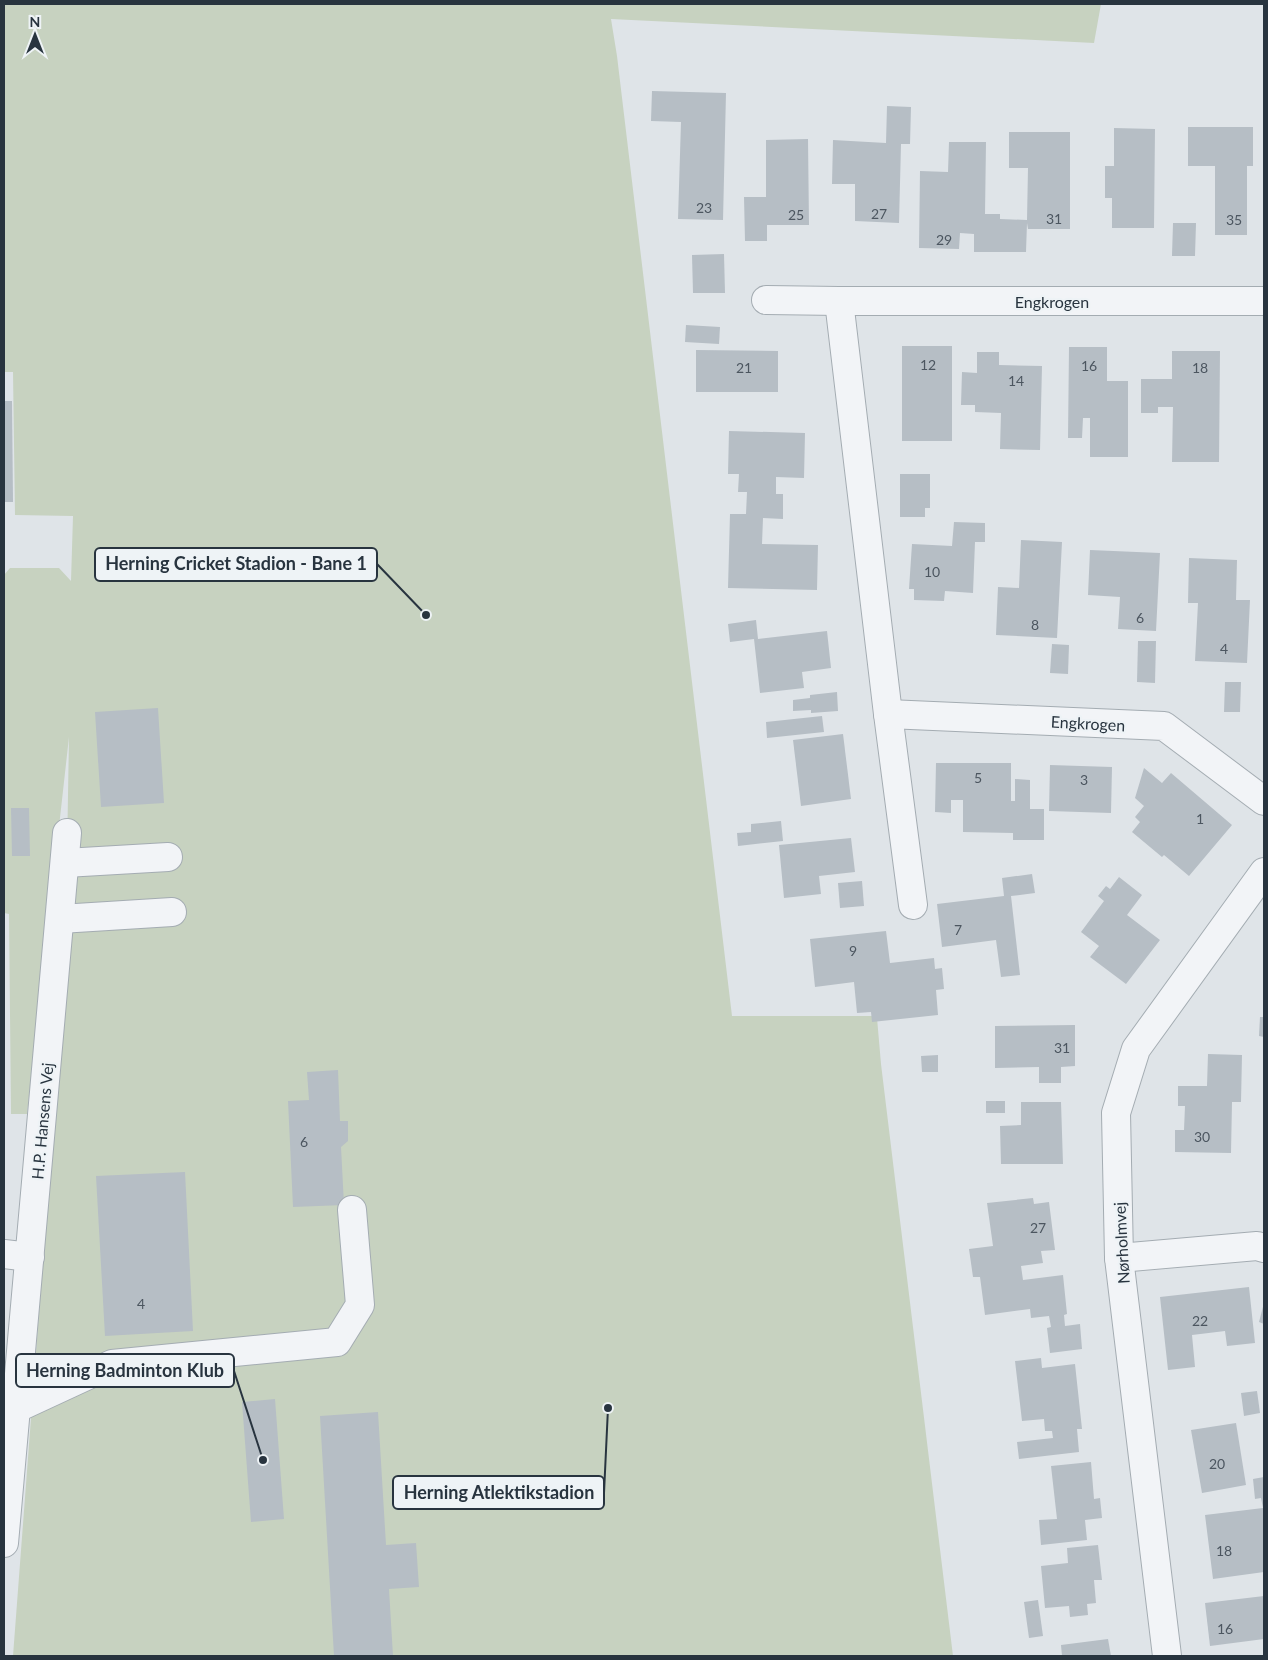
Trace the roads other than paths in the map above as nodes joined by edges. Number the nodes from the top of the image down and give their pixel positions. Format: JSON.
{"nodes":[{"id":1,"x":766,"y":300,"type":"dead end"},
{"id":2,"x":840,"y":301,"type":"junction"},
{"id":3,"x":1264,"y":301,"type":"edge"},
{"id":4,"x":888,"y":714,"type":"junction"},
{"id":5,"x":1264,"y":801,"type":"edge"},
{"id":6,"x":68,"y":833,"type":"dead end"},
{"id":7,"x":168,"y":857,"type":"dead end"},
{"id":8,"x":65,"y":863,"type":"junction"},
{"id":9,"x":1264,"y":872,"type":"edge"},
{"id":10,"x":913,"y":905,"type":"dead end"},
{"id":11,"x":172,"y":912,"type":"dead end"},
{"id":12,"x":60,"y":919,"type":"junction"},
{"id":13,"x":352,"y":1210,"type":"dead end"},
{"id":14,"x":1264,"y":1248,"type":"edge"},
{"id":15,"x":17,"y":1255,"type":"edge"},
{"id":16,"x":1119,"y":1258,"type":"junction"},
{"id":17,"x":13,"y":1341,"type":"edge"},
{"id":18,"x":15,"y":1409,"type":"junction"},
{"id":19,"x":4,"y":1542,"type":"edge"},
{"id":20,"x":1167,"y":1656,"type":"edge"}],
"edges":[{"from":1,"to":2,"type":"street","name":"Engkrogen"},
{"from":2,"to":3,"type":"street","name":"Engkrogen"},
{"from":2,"to":4,"type":"street"},
{"from":4,"to":5,"type":"street","name":"Engkrogen"},
{"from":4,"to":10,"type":"street"},
{"from":6,"to":8,"type":"street","name":"H.P. Hansens Vej"},
{"from":7,"to":8,"type":"street"},
{"from":8,"to":12,"type":"street","name":"H.P. Hansens Vej"},
{"from":9,"to":16,"type":"street","name":"Nørholmvej"},
{"from":11,"to":12,"type":"street"},
{"from":12,"to":15,"type":"street","name":"H.P. Hansens Vej"},
{"from":13,"to":18,"type":"street"},
{"from":14,"to":16,"type":"street"},
{"from":15,"to":17,"type":"street","name":"H.P. Hansens Vej"},
{"from":16,"to":20,"type":"street","name":"Nørholmvej"},
{"from":17,"to":18,"type":"street","name":"H.P. Hansens Vej"},
{"from":18,"to":19,"type":"street","name":"H.P. Hansens Vej"}]}
